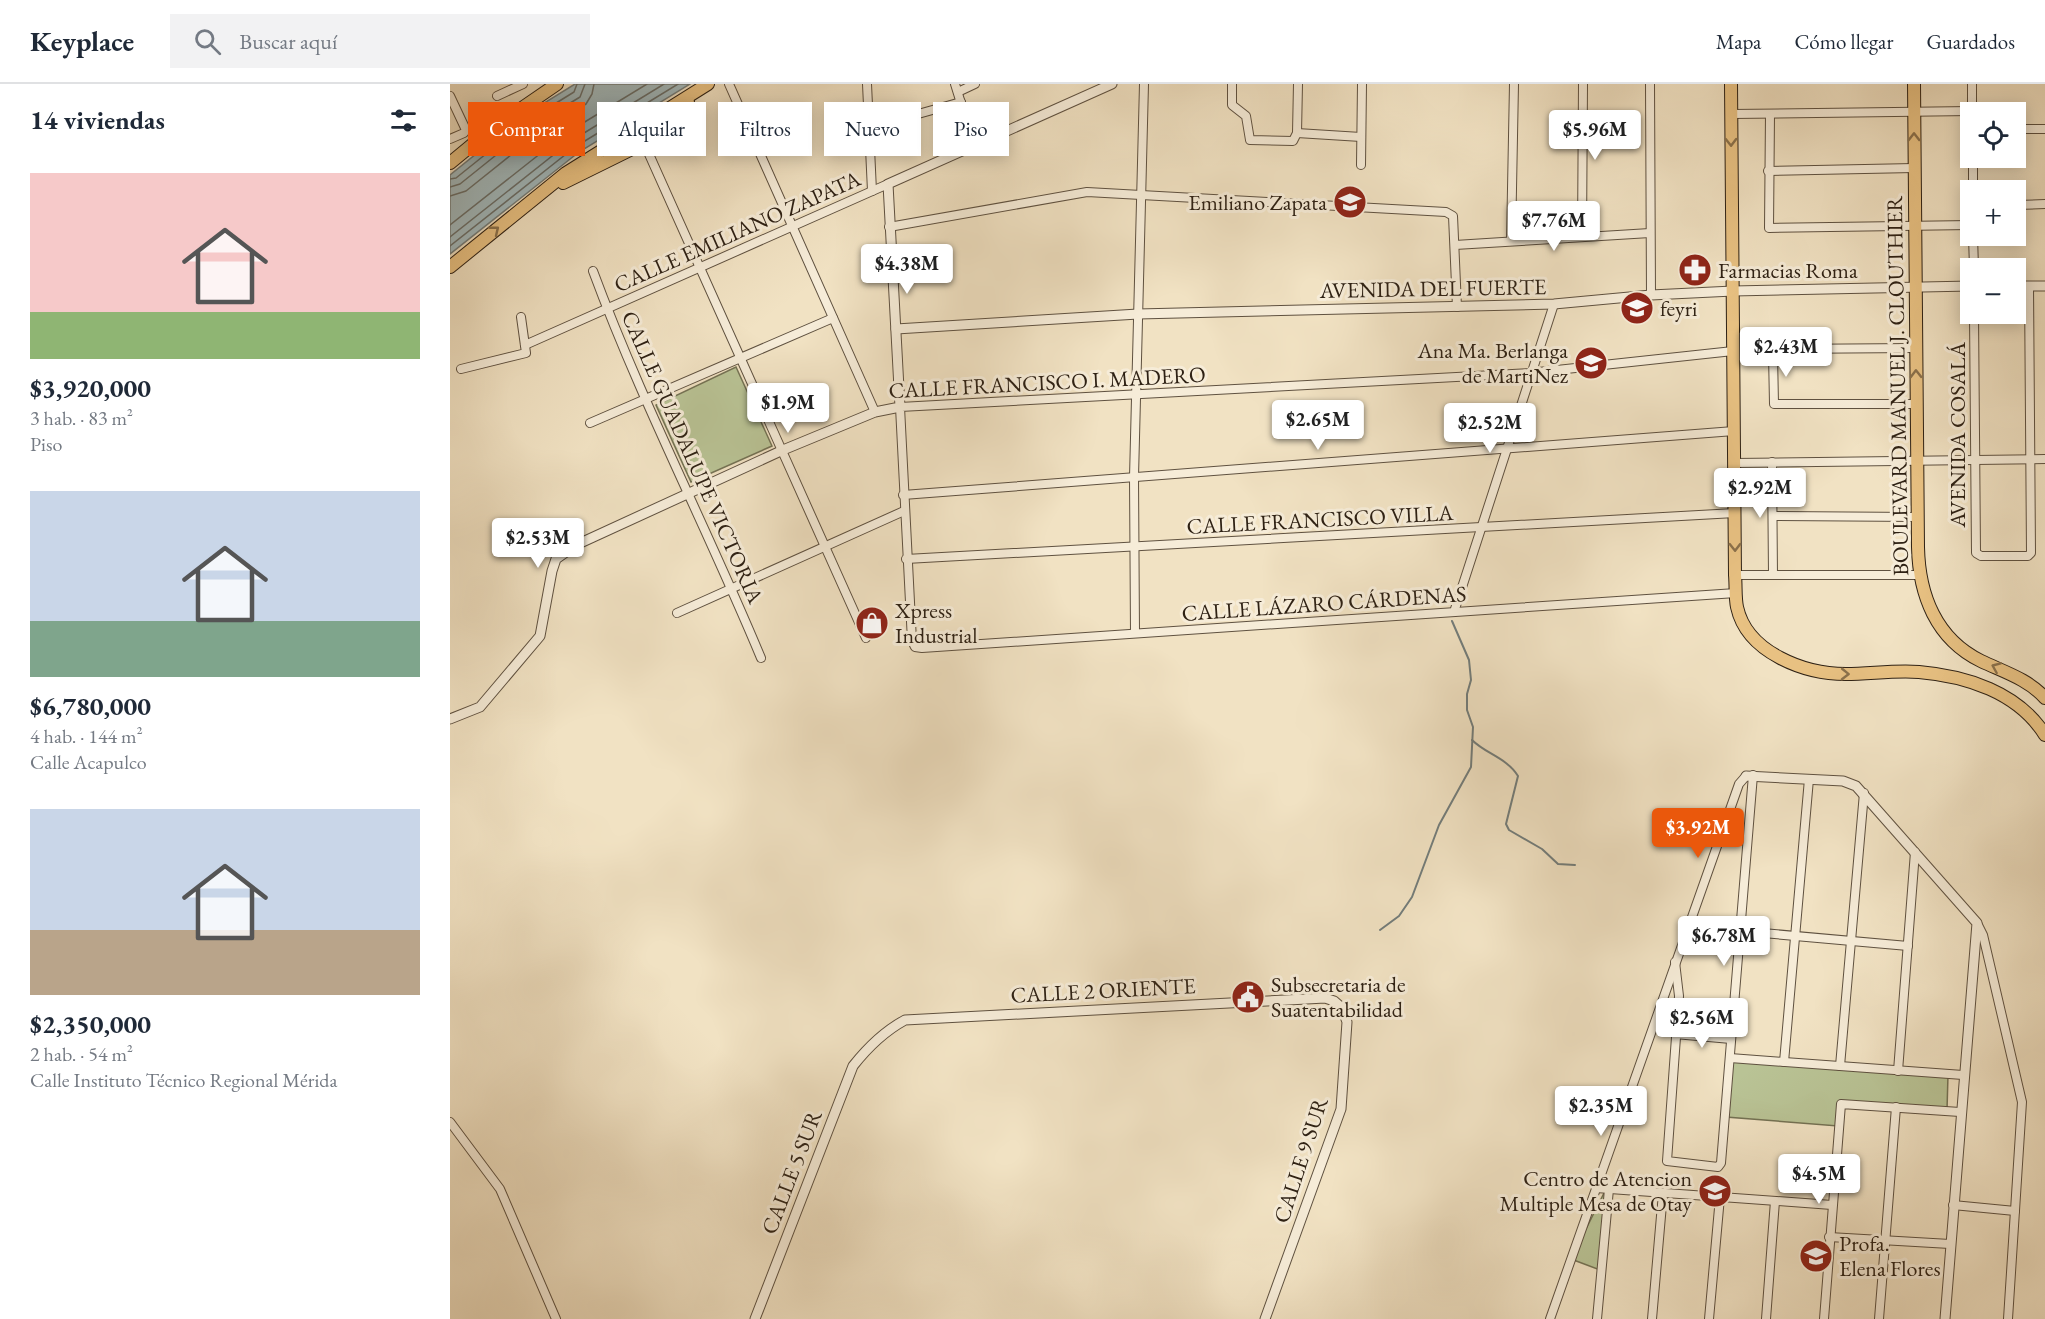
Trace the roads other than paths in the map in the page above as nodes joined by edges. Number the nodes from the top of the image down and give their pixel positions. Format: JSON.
{"nodes":[{"id":1,"x":523,"y":84,"type":"edge"},
{"id":2,"x":557,"y":84,"type":"edge"},
{"id":3,"x":707,"y":84,"type":"edge"},
{"id":4,"x":729,"y":84,"type":"edge"},
{"id":5,"x":867,"y":84,"type":"edge"},
{"id":6,"x":975,"y":84,"type":"edge"},
{"id":7,"x":1112,"y":84,"type":"edge"},
{"id":8,"x":1144,"y":84,"type":"edge"},
{"id":9,"x":1232,"y":84,"type":"edge"},
{"id":10,"x":1298,"y":84,"type":"edge"},
{"id":11,"x":1362,"y":84,"type":"edge"},
{"id":12,"x":1514,"y":84,"type":"edge"},
{"id":13,"x":1583,"y":84,"type":"edge"},
{"id":14,"x":1650,"y":84,"type":"edge"},
{"id":15,"x":1731,"y":84,"type":"edge"},
{"id":16,"x":1914,"y":84,"type":"edge"},
{"id":17,"x":1972,"y":84,"type":"edge"},
{"id":18,"x":956,"y":88,"type":"edge"},
{"id":19,"x":450,"y":96,"type":"edge"},
{"id":20,"x":497,"y":96,"type":"dead end"},
{"id":21,"x":688,"y":102,"type":"edge"},
{"id":22,"x":961,"y":102,"type":"edge"},
{"id":23,"x":1972,"y":102,"type":"edge"},
{"id":24,"x":1914,"y":111,"type":"junction"},
{"id":25,"x":1960,"y":112,"type":"edge"},
{"id":26,"x":1731,"y":114,"type":"junction"},
{"id":27,"x":1770,"y":114,"type":"junction"},
{"id":28,"x":2026,"y":129,"type":"edge"},
{"id":29,"x":2045,"y":129,"type":"edge"},
{"id":30,"x":1009,"y":130,"type":"edge"},
{"id":31,"x":1297,"y":133,"type":"junction"},
{"id":32,"x":1361,"y":137,"type":"junction"},
{"id":33,"x":450,"y":139,"type":"edge"},
{"id":34,"x":617,"y":156,"type":"edge"},
{"id":35,"x":650,"y":156,"type":"edge"},
{"id":36,"x":950,"y":156,"type":"edge"},
{"id":37,"x":450,"y":163,"type":"edge"},
{"id":38,"x":1361,"y":165,"type":"dead end"},
{"id":39,"x":1914,"y":168,"type":"junction"},
{"id":40,"x":1768,"y":171,"type":"junction"},
{"id":41,"x":888,"y":184,"type":"junction"},
{"id":42,"x":872,"y":191,"type":"junction"},
{"id":43,"x":540,"y":193,"type":"junction"},
{"id":44,"x":1141,"y":196,"type":"junction"},
{"id":45,"x":2045,"y":204,"type":"edge"},
{"id":46,"x":2026,"y":205,"type":"edge"},
{"id":47,"x":1915,"y":225,"type":"junction"},
{"id":48,"x":1960,"y":225,"type":"edge"},
{"id":49,"x":794,"y":227,"type":"junction"},
{"id":50,"x":888,"y":227,"type":"junction"},
{"id":51,"x":1650,"y":233,"type":"junction"},
{"id":52,"x":1582,"y":237,"type":"junction"},
{"id":53,"x":1511,"y":241,"type":"junction"},
{"id":54,"x":1455,"y":244,"type":"junction"},
{"id":55,"x":450,"y":267,"type":"edge"},
{"id":56,"x":701,"y":268,"type":"junction"},
{"id":57,"x":593,"y":271,"type":"dead end"},
{"id":58,"x":1960,"y":286,"type":"edge"},
{"id":59,"x":2029,"y":286,"type":"joint"},
{"id":60,"x":2045,"y":286,"type":"edge"},
{"id":61,"x":1916,"y":287,"type":"junction"},
{"id":62,"x":1733,"y":291,"type":"junction"},
{"id":63,"x":1651,"y":295,"type":"junction"},
{"id":64,"x":1554,"y":304,"type":"junction"},
{"id":65,"x":1457,"y":307,"type":"junction"},
{"id":66,"x":608,"y":310,"type":"junction"},
{"id":67,"x":1138,"y":314,"type":"junction"},
{"id":68,"x":521,"y":317,"type":"dead end"},
{"id":69,"x":833,"y":318,"type":"junction"},
{"id":70,"x":1974,"y":324,"type":"edge"},
{"id":71,"x":896,"y":329,"type":"junction"},
{"id":72,"x":525,"y":345,"type":"junction"},
{"id":73,"x":1916,"y":348,"type":"junction"},
{"id":74,"x":1733,"y":351,"type":"junction"},
{"id":75,"x":742,"y":359,"type":"junction"},
{"id":76,"x":461,"y":369,"type":"dead end"},
{"id":77,"x":1530,"y":373,"type":"junction"},
{"id":78,"x":1136,"y":396,"type":"junction"},
{"id":79,"x":646,"y":400,"type":"junction"},
{"id":80,"x":1917,"y":404,"type":"junction"},
{"id":81,"x":900,"y":407,"type":"junction"},
{"id":82,"x":876,"y":412,"type":"junction"},
{"id":83,"x":590,"y":423,"type":"dead end"},
{"id":84,"x":1734,"y":430,"type":"junction"},
{"id":85,"x":783,"y":450,"type":"junction"},
{"id":86,"x":1504,"y":450,"type":"junction"},
{"id":87,"x":2031,"y":459,"type":"junction"},
{"id":88,"x":2045,"y":459,"type":"edge"},
{"id":89,"x":1917,"y":460,"type":"junction"},
{"id":90,"x":1975,"y":460,"type":"junction"},
{"id":91,"x":1772,"y":462,"type":"junction"},
{"id":92,"x":1734,"y":463,"type":"junction"},
{"id":93,"x":1134,"y":477,"type":"junction"},
{"id":94,"x":687,"y":495,"type":"junction"},
{"id":95,"x":903,"y":495,"type":"junction"},
{"id":96,"x":904,"y":511,"type":"junction"},
{"id":97,"x":1735,"y":513,"type":"junction"},
{"id":98,"x":1773,"y":516,"type":"junction"},
{"id":99,"x":1918,"y":517,"type":"junction"},
{"id":100,"x":1479,"y":528,"type":"junction"},
{"id":101,"x":823,"y":545,"type":"junction"},
{"id":102,"x":1134,"y":547,"type":"junction"},
{"id":103,"x":906,"y":559,"type":"junction"},
{"id":104,"x":1735,"y":575,"type":"junction"},
{"id":105,"x":1773,"y":575,"type":"junction"},
{"id":106,"x":1919,"y":575,"type":"junction"},
{"id":107,"x":732,"y":589,"type":"junction"},
{"id":108,"x":1736,"y":593,"type":"junction"},
{"id":109,"x":1454,"y":612,"type":"junction"},
{"id":110,"x":677,"y":613,"type":"dead end"},
{"id":111,"x":1135,"y":633,"type":"junction"},
{"id":112,"x":866,"y":638,"type":"dead end"},
{"id":113,"x":760,"y":658,"type":"dead end"},
{"id":114,"x":2045,"y":698,"type":"edge"},
{"id":115,"x":453,"y":718,"type":"edge"},
{"id":116,"x":2045,"y":735,"type":"edge"},
{"id":117,"x":1750,"y":776,"type":"junction"},
{"id":118,"x":1809,"y":779,"type":"junction"},
{"id":119,"x":1864,"y":794,"type":"junction"},
{"id":120,"x":1915,"y":852,"type":"junction"},
{"id":121,"x":1977,"y":923,"type":"junction"},
{"id":122,"x":1740,"y":931,"type":"junction"},
{"id":123,"x":1796,"y":936,"type":"junction"},
{"id":124,"x":1852,"y":940,"type":"junction"},
{"id":125,"x":1908,"y":946,"type":"junction"},
{"id":126,"x":1675,"y":962,"type":"junction"},
{"id":127,"x":1342,"y":1008,"type":"joint"},
{"id":128,"x":1675,"y":1034,"type":"junction"},
{"id":129,"x":1731,"y":1039,"type":"junction"},
{"id":130,"x":871,"y":1044,"type":"joint"},
{"id":131,"x":1730,"y":1058,"type":"junction"},
{"id":132,"x":1784,"y":1062,"type":"junction"},
{"id":133,"x":1840,"y":1066,"type":"junction"},
{"id":134,"x":1898,"y":1071,"type":"junction"},
{"id":135,"x":1963,"y":1075,"type":"junction"},
{"id":136,"x":1896,"y":1107,"type":"junction"},
{"id":137,"x":1960,"y":1112,"type":"junction"},
{"id":138,"x":450,"y":1122,"type":"edge"},
{"id":139,"x":1596,"y":1188,"type":"junction"},
{"id":140,"x":1609,"y":1190,"type":"junction"},
{"id":141,"x":1663,"y":1193,"type":"junction"},
{"id":142,"x":1720,"y":1197,"type":"junction"},
{"id":143,"x":1775,"y":1201,"type":"junction"},
{"id":144,"x":1832,"y":1205,"type":"junction"},
{"id":145,"x":1953,"y":1205,"type":"junction"},
{"id":146,"x":2015,"y":1211,"type":"junction"},
{"id":147,"x":1829,"y":1237,"type":"junction"},
{"id":148,"x":1885,"y":1240,"type":"junction"},
{"id":149,"x":1950,"y":1244,"type":"junction"},
{"id":150,"x":556,"y":1319,"type":"edge"},
{"id":151,"x":755,"y":1319,"type":"edge"},
{"id":152,"x":1265,"y":1319,"type":"edge"},
{"id":153,"x":1550,"y":1319,"type":"edge"},
{"id":154,"x":1597,"y":1319,"type":"edge"},
{"id":155,"x":1652,"y":1319,"type":"edge"},
{"id":156,"x":1709,"y":1319,"type":"edge"},
{"id":157,"x":1766,"y":1319,"type":"edge"},
{"id":158,"x":1824,"y":1319,"type":"edge"},
{"id":159,"x":1879,"y":1319,"type":"edge"},
{"id":160,"x":1945,"y":1319,"type":"edge"},
{"id":161,"x":2008,"y":1319,"type":"edge"}],
"edges":[{"from":1,"to":20,"type":"street"},
{"from":2,"to":37,"type":"main road"},
{"from":3,"to":21,"type":"main road"},
{"from":3,"to":43,"type":"main road"},
{"from":4,"to":49,"type":"street"},
{"from":5,"to":42,"type":"street"},
{"from":6,"to":18,"type":"street"},
{"from":7,"to":30,"type":"street","name":"CALLE EMILIANO ZAPATA"},
{"from":8,"to":44,"type":"street"},
{"from":9,"to":31,"type":"street"},
{"from":10,"to":31,"type":"street"},
{"from":11,"to":32,"type":"street"},
{"from":12,"to":53,"type":"street"},
{"from":13,"to":52,"type":"street"},
{"from":14,"to":51,"type":"street"},
{"from":15,"to":26,"type":"main road"},
{"from":16,"to":24,"type":"main road","name":"BOULEVARD MANUEL J. CLOUTHIER"},
{"from":17,"to":23,"type":"street"},
{"from":18,"to":22,"type":"street"},
{"from":19,"to":33,"type":"street"},
{"from":24,"to":25,"type":"street"},
{"from":24,"to":27,"type":"street"},
{"from":39,"to":24,"type":"main road","name":"BOULEVARD MANUEL J. CLOUTHIER","one_way":true},
{"from":26,"to":27,"type":"street"},
{"from":26,"to":62,"type":"main road","one_way":true},
{"from":27,"to":40,"type":"street"},
{"from":28,"to":29,"type":"street"},
{"from":31,"to":32,"type":"street"},
{"from":32,"to":38,"type":"street"},
{"from":34,"to":43,"type":"main road"},
{"from":35,"to":56,"type":"street"},
{"from":36,"to":41,"type":"street","name":"CALLE EMILIANO ZAPATA"},
{"from":39,"to":40,"type":"street"},
{"from":39,"to":47,"type":"main road","name":"BOULEVARD MANUEL J. CLOUTHIER"},
{"from":40,"to":47,"type":"street"},
{"from":41,"to":42,"type":"street","name":"CALLE EMILIANO ZAPATA"},
{"from":41,"to":50,"type":"street"},
{"from":42,"to":49,"type":"street","name":"CALLE EMILIANO ZAPATA"},
{"from":55,"to":43,"type":"main road","one_way":true},
{"from":44,"to":50,"type":"street"},
{"from":44,"to":54,"type":"street"},
{"from":44,"to":67,"type":"street"},
{"from":45,"to":46,"type":"street"},
{"from":47,"to":48,"type":"street"},
{"from":47,"to":61,"type":"main road","name":"BOULEVARD MANUEL J. CLOUTHIER"},
{"from":49,"to":56,"type":"street","name":"CALLE EMILIANO ZAPATA"},
{"from":49,"to":69,"type":"street"},
{"from":50,"to":71,"type":"street"},
{"from":51,"to":52,"type":"street"},
{"from":51,"to":63,"type":"street"},
{"from":52,"to":53,"type":"street"},
{"from":53,"to":54,"type":"street"},
{"from":54,"to":65,"type":"street"},
{"from":56,"to":66,"type":"street","name":"CALLE EMILIANO ZAPATA"},
{"from":56,"to":75,"type":"street"},
{"from":57,"to":66,"type":"street","name":"CALLE GUADALUPE VICTORIA"},
{"from":58,"to":61,"type":"street","name":"AVENIDA DEL FUERTE"},
{"from":59,"to":60,"type":"street"},
{"from":59,"to":87,"type":"street"},
{"from":61,"to":62,"type":"street","name":"AVENIDA DEL FUERTE"},
{"from":61,"to":73,"type":"main road","name":"BOULEVARD MANUEL J. CLOUTHIER"},
{"from":62,"to":63,"type":"street","name":"AVENIDA DEL FUERTE"},
{"from":62,"to":74,"type":"main road"},
{"from":63,"to":64,"type":"street","name":"AVENIDA DEL FUERTE"},
{"from":64,"to":65,"type":"street","name":"AVENIDA DEL FUERTE"},
{"from":64,"to":77,"type":"street"},
{"from":65,"to":67,"type":"street","name":"AVENIDA DEL FUERTE"},
{"from":66,"to":72,"type":"street","name":"CALLE EMILIANO ZAPATA"},
{"from":66,"to":79,"type":"street","name":"CALLE GUADALUPE VICTORIA"},
{"from":67,"to":71,"type":"street","name":"AVENIDA DEL FUERTE"},
{"from":67,"to":78,"type":"street"},
{"from":68,"to":72,"type":"street"},
{"from":69,"to":75,"type":"street"},
{"from":69,"to":82,"type":"street"},
{"from":70,"to":90,"type":"street","name":"AVENIDA COSALÁ"},
{"from":71,"to":81,"type":"street"},
{"from":72,"to":76,"type":"street","name":"CALLE EMILIANO ZAPATA"},
{"from":80,"to":73,"type":"main road","name":"BOULEVARD MANUEL J. CLOUTHIER","one_way":true},
{"from":73,"to":80,"type":"street"},
{"from":74,"to":77,"type":"street","name":"CALLE FRANCISCO I. MADERO"},
{"from":74,"to":84,"type":"main road"},
{"from":75,"to":79,"type":"street"},
{"from":75,"to":85,"type":"street"},
{"from":77,"to":78,"type":"street","name":"CALLE FRANCISCO I. MADERO"},
{"from":77,"to":86,"type":"street"},
{"from":78,"to":81,"type":"street","name":"CALLE FRANCISCO I. MADERO"},
{"from":78,"to":93,"type":"street"},
{"from":79,"to":83,"type":"street"},
{"from":79,"to":94,"type":"street","name":"CALLE GUADALUPE VICTORIA"},
{"from":80,"to":89,"type":"main road","name":"BOULEVARD MANUEL J. CLOUTHIER"},
{"from":81,"to":82,"type":"street","name":"CALLE FRANCISCO I. MADERO"},
{"from":81,"to":95,"type":"street"},
{"from":82,"to":85,"type":"street","name":"CALLE FRANCISCO I. MADERO"},
{"from":84,"to":86,"type":"street"},
{"from":84,"to":92,"type":"main road"},
{"from":85,"to":94,"type":"street","name":"CALLE FRANCISCO I. MADERO"},
{"from":85,"to":101,"type":"street"},
{"from":86,"to":93,"type":"street"},
{"from":86,"to":100,"type":"street"},
{"from":87,"to":88,"type":"street"},
{"from":87,"to":90,"type":"street"},
{"from":87,"to":90,"type":"street","name":"AVENIDA COSALÁ"},
{"from":89,"to":90,"type":"street"},
{"from":89,"to":91,"type":"street"},
{"from":89,"to":99,"type":"main road","name":"BOULEVARD MANUEL J. CLOUTHIER"},
{"from":91,"to":92,"type":"street"},
{"from":91,"to":98,"type":"street"},
{"from":92,"to":97,"type":"main road"},
{"from":93,"to":95,"type":"street"},
{"from":93,"to":102,"type":"street"},
{"from":94,"to":107,"type":"street","name":"CALLE GUADALUPE VICTORIA"},
{"from":94,"to":115,"type":"street","name":"CALLE FRANCISCO I. MADERO"},
{"from":95,"to":96,"type":"street"},
{"from":96,"to":101,"type":"street"},
{"from":96,"to":103,"type":"street"},
{"from":97,"to":100,"type":"street","name":"CALLE FRANCISCO VILLA"},
{"from":97,"to":104,"type":"main road","one_way":true},
{"from":98,"to":99,"type":"street"},
{"from":98,"to":105,"type":"street"},
{"from":99,"to":106,"type":"main road","name":"BOULEVARD MANUEL J. CLOUTHIER"},
{"from":100,"to":102,"type":"street","name":"CALLE FRANCISCO VILLA"},
{"from":100,"to":109,"type":"street"},
{"from":101,"to":107,"type":"street"},
{"from":101,"to":112,"type":"street"},
{"from":102,"to":103,"type":"street","name":"CALLE FRANCISCO VILLA"},
{"from":102,"to":111,"type":"street"},
{"from":103,"to":111,"type":"street","name":"CALLE LÁZARO CÁRDENAS"},
{"from":104,"to":105,"type":"street"},
{"from":104,"to":108,"type":"main road"},
{"from":105,"to":106,"type":"street"},
{"from":114,"to":106,"type":"main road","name":"BOULEVARD MANUEL J. CLOUTHIER","one_way":true},
{"from":107,"to":110,"type":"street"},
{"from":107,"to":113,"type":"street","name":"CALLE GUADALUPE VICTORIA"},
{"from":108,"to":109,"type":"street","name":"CALLE LÁZARO CÁRDENAS"},
{"from":108,"to":116,"type":"main road","one_way":true},
{"from":109,"to":111,"type":"street","name":"CALLE LÁZARO CÁRDENAS"},
{"from":117,"to":118,"type":"street"},
{"from":117,"to":122,"type":"street"},
{"from":117,"to":126,"type":"street"},
{"from":118,"to":119,"type":"street"},
{"from":118,"to":123,"type":"street"},
{"from":119,"to":120,"type":"street"},
{"from":119,"to":124,"type":"street"},
{"from":120,"to":121,"type":"street"},
{"from":120,"to":125,"type":"street"},
{"from":121,"to":135,"type":"street"},
{"from":121,"to":146,"type":"street"},
{"from":122,"to":123,"type":"street"},
{"from":122,"to":129,"type":"street"},
{"from":123,"to":124,"type":"street"},
{"from":123,"to":132,"type":"street"},
{"from":124,"to":125,"type":"street"},
{"from":124,"to":133,"type":"street"},
{"from":125,"to":134,"type":"street"},
{"from":126,"to":128,"type":"street"},
{"from":126,"to":139,"type":"street"},
{"from":127,"to":130,"type":"street","name":"CALLE 2 ORIENTE"},
{"from":127,"to":152,"type":"street","name":"CALLE 9 SUR"},
{"from":128,"to":129,"type":"street"},
{"from":128,"to":131,"type":"street"},
{"from":129,"to":131,"type":"street"},
{"from":130,"to":151,"type":"street","name":"CALLE 5 SUR"},
{"from":131,"to":132,"type":"street"},
{"from":132,"to":133,"type":"street"},
{"from":133,"to":134,"type":"street"},
{"from":134,"to":135,"type":"street"},
{"from":135,"to":137,"type":"street"},
{"from":136,"to":137,"type":"street"},
{"from":136,"to":144,"type":"street"},
{"from":136,"to":148,"type":"street"},
{"from":137,"to":145,"type":"street"},
{"from":138,"to":150,"type":"street"},
{"from":139,"to":140,"type":"street"},
{"from":139,"to":153,"type":"street"},
{"from":140,"to":141,"type":"street"},
{"from":140,"to":154,"type":"street"},
{"from":141,"to":142,"type":"street"},
{"from":141,"to":155,"type":"street"},
{"from":142,"to":143,"type":"street"},
{"from":142,"to":156,"type":"street"},
{"from":143,"to":144,"type":"street"},
{"from":143,"to":157,"type":"street"},
{"from":144,"to":147,"type":"street"},
{"from":145,"to":146,"type":"street"},
{"from":145,"to":149,"type":"street"},
{"from":146,"to":161,"type":"street"},
{"from":147,"to":148,"type":"street"},
{"from":147,"to":158,"type":"street"},
{"from":148,"to":149,"type":"street"},
{"from":148,"to":159,"type":"street"},
{"from":149,"to":160,"type":"street"}]}
